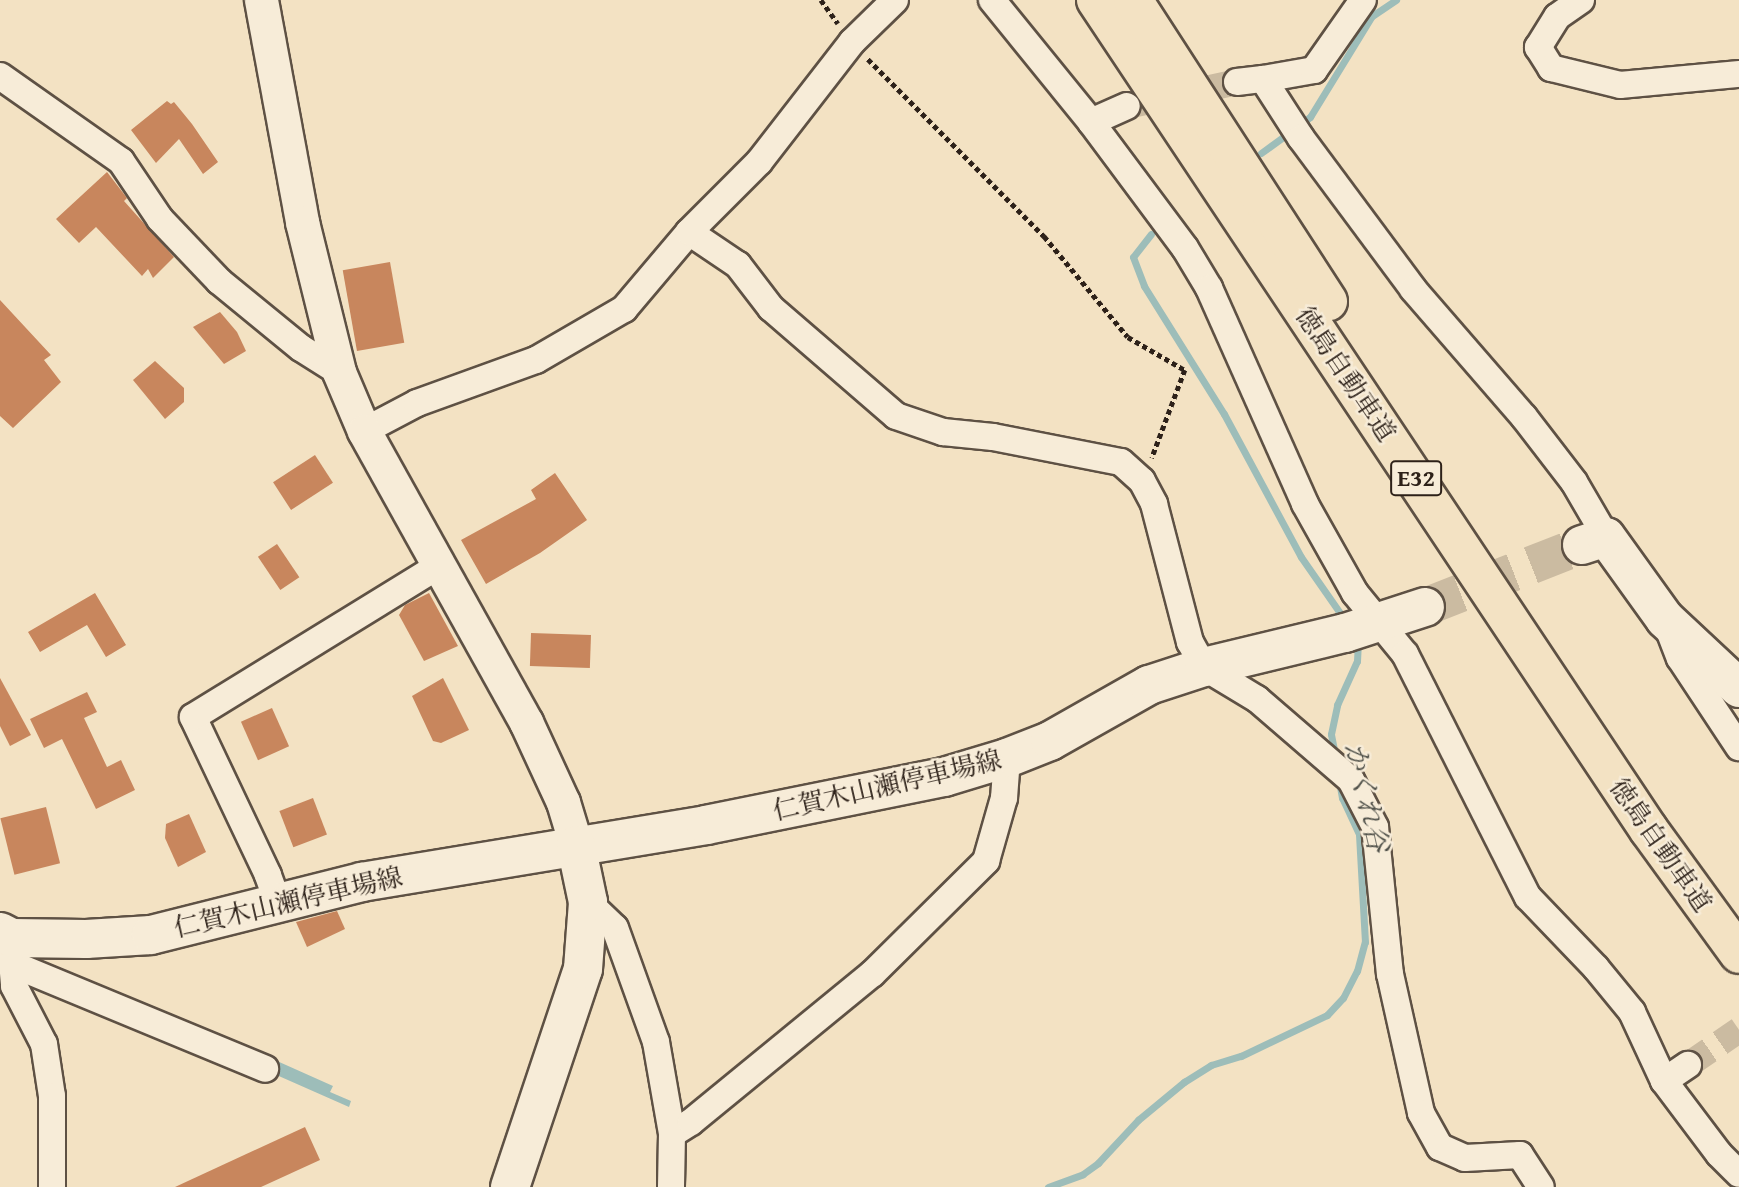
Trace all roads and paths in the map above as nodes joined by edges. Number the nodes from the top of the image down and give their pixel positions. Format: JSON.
{"nodes":[{"id":1,"x":261,"y":0,"type":"edge"},
{"id":2,"x":895,"y":0,"type":"edge"},
{"id":3,"x":992,"y":0,"type":"edge"},
{"id":4,"x":1096,"y":0,"type":"edge"},
{"id":5,"x":1133,"y":0,"type":"edge"},
{"id":6,"x":1363,"y":0,"type":"edge"},
{"id":7,"x":1581,"y":0,"type":"edge"},
{"id":8,"x":852,"y":42,"type":"junction"},
{"id":9,"x":1739,"y":75,"type":"edge"},
{"id":10,"x":0,"y":76,"type":"edge"},
{"id":11,"x":1263,"y":79,"type":"junction"},
{"id":12,"x":1237,"y":82,"type":"tunnel mouth"},
{"id":13,"x":1127,"y":106,"type":"tunnel mouth"},
{"id":14,"x":1091,"y":122,"type":"junction"},
{"id":15,"x":690,"y":232,"type":"junction"},
{"id":16,"x":339,"y":372,"type":"junction"},
{"id":17,"x":364,"y":431,"type":"junction"},
{"id":18,"x":1143,"y":481,"type":"junction"},
{"id":19,"x":1594,"y":541,"type":"joint"},
{"id":20,"x":438,"y":566,"type":"junction"},
{"id":21,"x":1425,"y":607,"type":"tunnel mouth"},
{"id":22,"x":1665,"y":619,"type":"junction"},
{"id":23,"x":1361,"y":628,"type":"junction"},
{"id":24,"x":1204,"y":667,"type":"junction"},
{"id":25,"x":1739,"y":688,"type":"edge"},
{"id":26,"x":1739,"y":747,"type":"edge"},
{"id":27,"x":1007,"y":758,"type":"junction"},
{"id":28,"x":576,"y":845,"type":"junction"},
{"id":29,"x":588,"y":902,"type":"junction"},
{"id":30,"x":278,"y":903,"type":"junction"},
{"id":31,"x":1739,"y":941,"type":"edge"},
{"id":32,"x":5,"y":948,"type":"edge"},
{"id":33,"x":1739,"y":954,"type":"edge"},
{"id":34,"x":1688,"y":1065,"type":"tunnel mouth"},
{"id":35,"x":265,"y":1069,"type":"dead end"},
{"id":36,"x":1664,"y":1080,"type":"junction"},
{"id":37,"x":672,"y":1134,"type":"junction"},
{"id":38,"x":1739,"y":1174,"type":"edge"},
{"id":39,"x":52,"y":1187,"type":"edge"},
{"id":40,"x":510,"y":1187,"type":"edge"},
{"id":41,"x":671,"y":1187,"type":"edge"},
{"id":42,"x":1541,"y":1187,"type":"edge"}],
"edges":[{"from":1,"to":16,"type":"street"},
{"from":2,"to":8,"type":"street"},
{"from":3,"to":14,"type":"street"},
{"from":4,"to":33,"type":"highway","name":"徳島自動車道","number":"E32"},
{"from":5,"to":31,"type":"highway","name":"徳島自動車道","number":"E32"},
{"from":6,"to":11,"type":"street"},
{"from":7,"to":9,"type":"street"},
{"from":8,"to":15,"type":"street"},
{"from":8,"to":18,"type":"path"},
{"from":10,"to":16,"type":"street"},
{"from":11,"to":12,"type":"street"},
{"from":11,"to":19,"type":"street"},
{"from":13,"to":14,"type":"street"},
{"from":14,"to":23,"type":"street"},
{"from":15,"to":17,"type":"street"},
{"from":15,"to":18,"type":"street"},
{"from":16,"to":17,"type":"street"},
{"from":17,"to":20,"type":"street"},
{"from":18,"to":24,"type":"street"},
{"from":19,"to":22,"type":"main road"},
{"from":20,"to":28,"type":"street"},
{"from":20,"to":30,"type":"street"},
{"from":21,"to":23,"type":"main road","name":"仁賀木山瀬停車場線"},
{"from":22,"to":25,"type":"main road"},
{"from":22,"to":26,"type":"street"},
{"from":23,"to":24,"type":"main road","name":"仁賀木山瀬停車場線"},
{"from":23,"to":36,"type":"street"},
{"from":24,"to":27,"type":"main road","name":"仁賀木山瀬停車場線"},
{"from":24,"to":42,"type":"street"},
{"from":27,"to":28,"type":"main road","name":"仁賀木山瀬停車場線"},
{"from":27,"to":37,"type":"street"},
{"from":28,"to":29,"type":"main road"},
{"from":28,"to":30,"type":"main road","name":"仁賀木山瀬停車場線"},
{"from":29,"to":37,"type":"street"},
{"from":29,"to":40,"type":"main road"},
{"from":30,"to":32,"type":"main road","name":"仁賀木山瀬停車場線"},
{"from":32,"to":35,"type":"street"},
{"from":32,"to":39,"type":"street"},
{"from":34,"to":36,"type":"street"},
{"from":36,"to":38,"type":"street"},
{"from":37,"to":41,"type":"street"}]}
